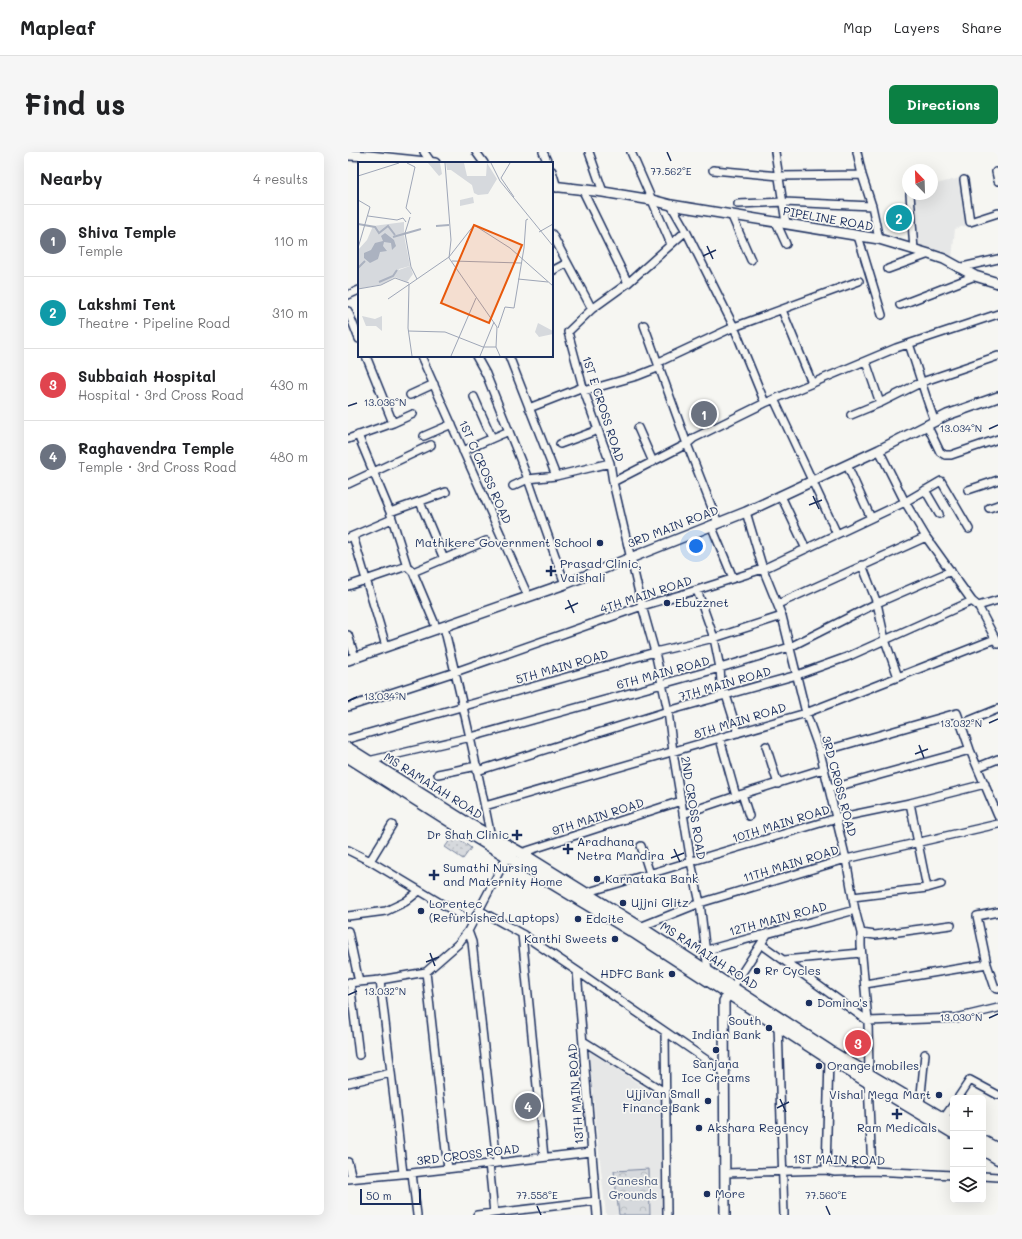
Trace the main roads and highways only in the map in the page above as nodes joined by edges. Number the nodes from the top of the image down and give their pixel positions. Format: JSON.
{"nodes":[{"id":1,"x":348,"y":748,"type":"edge"},
{"id":2,"x":348,"y":757,"type":"edge"},
{"id":3,"x":513,"y":852,"type":"junction"},
{"id":4,"x":730,"y":991,"type":"junction"},
{"id":5,"x":868,"y":1078,"type":"junction"},
{"id":6,"x":950,"y":1122,"type":"edge"},
{"id":7,"x":950,"y":1131,"type":"edge"},
{"id":8,"x":986,"y":1143,"type":"edge"},
{"id":9,"x":998,"y":1150,"type":"edge"},
{"id":10,"x":986,"y":1152,"type":"edge"},
{"id":11,"x":998,"y":1159,"type":"edge"}],
"edges":[{"from":1,"to":3,"type":"main road","name":"MS RAMAIAH ROAD"},
{"from":2,"to":3,"type":"main road","name":"MS RAMAIAH ROAD"},
{"from":3,"to":4,"type":"main road","name":"MS RAMAIAH ROAD"},
{"from":3,"to":4,"type":"main road","name":"MS RAMAIAH ROAD"},
{"from":4,"to":5,"type":"main road","name":"MS RAMAIAH ROAD"},
{"from":4,"to":5,"type":"main road","name":"MS RAMAIAH ROAD"},
{"from":5,"to":6,"type":"main road","name":"MS RAMAIAH ROAD"},
{"from":5,"to":7,"type":"main road","name":"MS RAMAIAH ROAD"},
{"from":8,"to":9,"type":"main road"},
{"from":10,"to":11,"type":"main road"}]}
